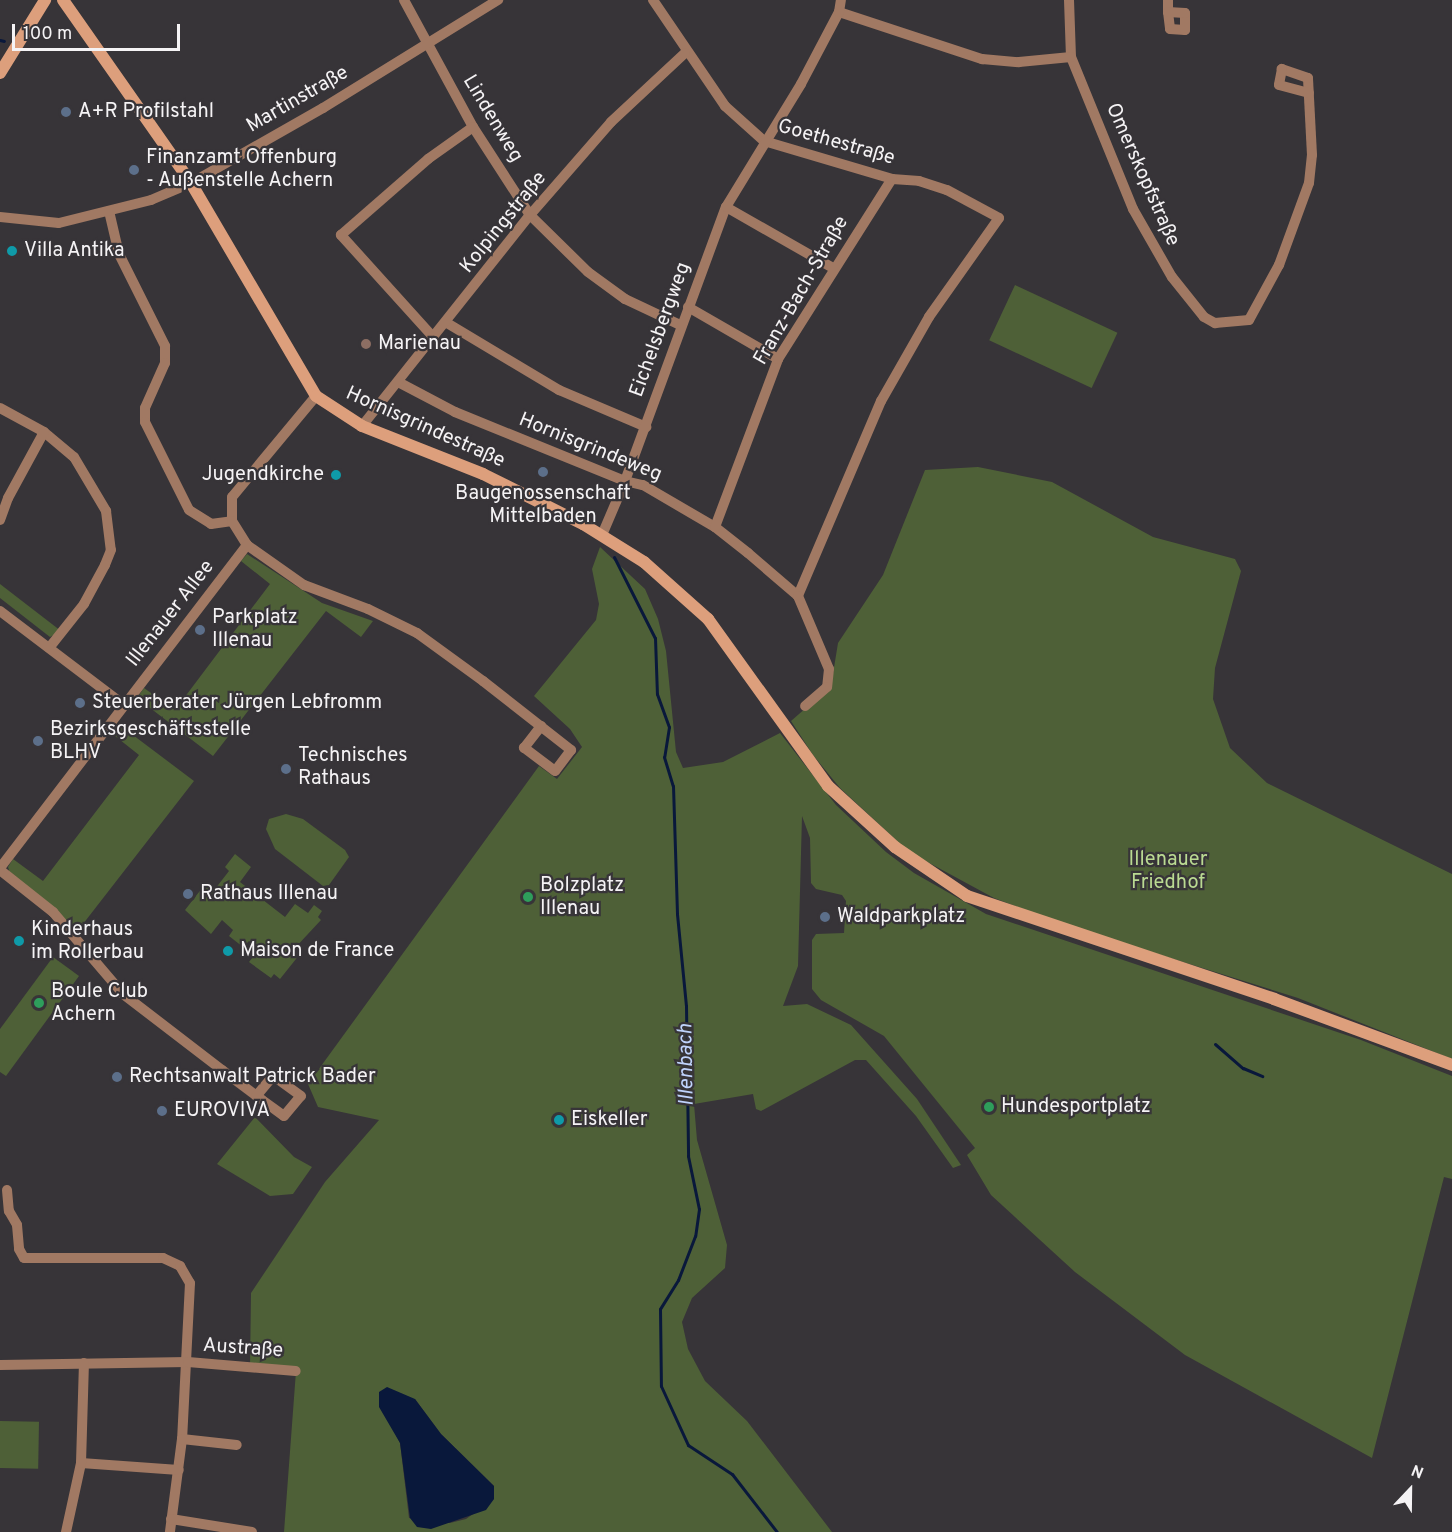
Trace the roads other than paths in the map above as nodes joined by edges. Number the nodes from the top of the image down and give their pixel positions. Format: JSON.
{"nodes":[{"id":1,"x":45,"y":0,"type":"edge"},
{"id":2,"x":63,"y":0,"type":"edge"},
{"id":3,"x":404,"y":0,"type":"edge"},
{"id":4,"x":498,"y":0,"type":"edge"},
{"id":5,"x":653,"y":0,"type":"edge"},
{"id":6,"x":841,"y":0,"type":"edge"},
{"id":7,"x":1069,"y":0,"type":"edge"},
{"id":8,"x":839,"y":12,"type":"junction"},
{"id":9,"x":428,"y":44,"type":"junction"},
{"id":10,"x":685,"y":53,"type":"junction"},
{"id":11,"x":1071,"y":57,"type":"junction"},
{"id":12,"x":0,"y":73,"type":"edge"},
{"id":13,"x":1309,"y":93,"type":"dead end"},
{"id":14,"x":473,"y":127,"type":"junction"},
{"id":15,"x":764,"y":141,"type":"junction"},
{"id":16,"x":892,"y":179,"type":"junction"},
{"id":17,"x":190,"y":183,"type":"junction"},
{"id":18,"x":726,"y":207,"type":"junction"},
{"id":19,"x":109,"y":211,"type":"junction"},
{"id":20,"x":530,"y":215,"type":"junction"},
{"id":21,"x":0,"y":217,"type":"edge"},
{"id":22,"x":833,"y":268,"type":"junction"},
{"id":23,"x":688,"y":307,"type":"junction"},
{"id":24,"x":447,"y":322,"type":"junction"},
{"id":25,"x":680,"y":325,"type":"junction"},
{"id":26,"x":434,"y":338,"type":"junction"},
{"id":27,"x":778,"y":359,"type":"junction"},
{"id":28,"x":400,"y":383,"type":"junction"},
{"id":29,"x":316,"y":396,"type":"junction"},
{"id":30,"x":0,"y":408,"type":"edge"},
{"id":31,"x":362,"y":426,"type":"junction"},
{"id":32,"x":646,"y":427,"type":"junction"},
{"id":33,"x":44,"y":432,"type":"junction"},
{"id":34,"x":625,"y":481,"type":"junction"},
{"id":35,"x":0,"y":520,"type":"edge"},
{"id":36,"x":232,"y":521,"type":"junction"},
{"id":37,"x":715,"y":527,"type":"junction"},
{"id":38,"x":602,"y":535,"type":"junction"},
{"id":39,"x":247,"y":545,"type":"junction"},
{"id":40,"x":798,"y":596,"type":"junction"},
{"id":41,"x":0,"y":611,"type":"edge"},
{"id":42,"x":49,"y":648,"type":"junction"},
{"id":43,"x":124,"y":705,"type":"junction"},
{"id":44,"x":805,"y":706,"type":"dead end"},
{"id":45,"x":541,"y":726,"type":"dead end"},
{"id":46,"x":0,"y":869,"type":"edge"},
{"id":47,"x":1452,"y":1065,"type":"edge"},
{"id":48,"x":256,"y":1096,"type":"dead end"},
{"id":49,"x":7,"y":1191,"type":"dead end"},
{"id":50,"x":188,"y":1362,"type":"junction"},
{"id":51,"x":84,"y":1363,"type":"junction"},
{"id":52,"x":0,"y":1365,"type":"edge"},
{"id":53,"x":296,"y":1371,"type":"dead end"},
{"id":54,"x":182,"y":1438,"type":"junction"},
{"id":55,"x":237,"y":1445,"type":"dead end"},
{"id":56,"x":81,"y":1463,"type":"junction"},
{"id":57,"x":179,"y":1470,"type":"junction"},
{"id":58,"x":171,"y":1519,"type":"junction"},
{"id":59,"x":66,"y":1532,"type":"edge"},
{"id":60,"x":170,"y":1532,"type":"edge"},
{"id":61,"x":252,"y":1532,"type":"edge"}],
"edges":[{"from":1,"to":12,"type":"main road"},
{"from":2,"to":17,"type":"main road","name":"Hornisgrindestraße"},
{"from":3,"to":9,"type":"street","name":"Lindenweg"},
{"from":4,"to":9,"type":"street","name":"Martinstraße"},
{"from":5,"to":10,"type":"street","name":"Goethestraße"},
{"from":6,"to":8,"type":"street","name":"Eichelsbergweg"},
{"from":7,"to":11,"type":"street","name":"Omerskopfstraße"},
{"from":8,"to":11,"type":"street"},
{"from":8,"to":15,"type":"street","name":"Eichelsbergweg"},
{"from":9,"to":14,"type":"street","name":"Lindenweg"},
{"from":9,"to":17,"type":"street","name":"Martinstraße"},
{"from":10,"to":15,"type":"street","name":"Goethestraße"},
{"from":10,"to":20,"type":"street","name":"Kolpingstraße"},
{"from":11,"to":13,"type":"street","name":"Omerskopfstraße"},
{"from":14,"to":20,"type":"street","name":"Lindenweg"},
{"from":14,"to":26,"type":"street"},
{"from":15,"to":16,"type":"street","name":"Goethestraße"},
{"from":15,"to":18,"type":"street","name":"Eichelsbergweg"},
{"from":16,"to":22,"type":"street","name":"Franz-Bach-Straße"},
{"from":16,"to":40,"type":"street","name":"Goethestraße"},
{"from":17,"to":19,"type":"street","name":"Martinstraße"},
{"from":17,"to":29,"type":"main road","name":"Hornisgrindestraße"},
{"from":18,"to":22,"type":"street"},
{"from":18,"to":23,"type":"street","name":"Eichelsbergweg"},
{"from":19,"to":21,"type":"street","name":"Martinstraße"},
{"from":19,"to":36,"type":"street"},
{"from":20,"to":24,"type":"street","name":"Kolpingstraße"},
{"from":20,"to":25,"type":"street","name":"Lindenweg"},
{"from":22,"to":27,"type":"street","name":"Franz-Bach-Straße"},
{"from":23,"to":25,"type":"street","name":"Eichelsbergweg"},
{"from":23,"to":27,"type":"street"},
{"from":24,"to":26,"type":"street","name":"Kolpingstraße"},
{"from":24,"to":32,"type":"street"},
{"from":25,"to":32,"type":"street","name":"Eichelsbergweg"},
{"from":26,"to":28,"type":"street","name":"Kolpingstraße"},
{"from":27,"to":37,"type":"street","name":"Franz-Bach-Straße"},
{"from":28,"to":31,"type":"street","name":"Kolpingstraße"},
{"from":28,"to":34,"type":"street","name":"Hornisgrindeweg"},
{"from":29,"to":31,"type":"main road","name":"Hornisgrindestraße"},
{"from":29,"to":36,"type":"street"},
{"from":30,"to":33,"type":"street"},
{"from":31,"to":38,"type":"main road","name":"Hornisgrindestraße"},
{"from":32,"to":34,"type":"street","name":"Eichelsbergweg"},
{"from":33,"to":35,"type":"street"},
{"from":33,"to":42,"type":"street"},
{"from":34,"to":37,"type":"street","name":"Hornisgrindeweg"},
{"from":34,"to":38,"type":"street","name":"Eichelsbergweg"},
{"from":36,"to":39,"type":"street"},
{"from":37,"to":40,"type":"street","name":"Hornisgrindeweg"},
{"from":38,"to":47,"type":"main road","name":"Hornisgrindestraße"},
{"from":39,"to":43,"type":"street","name":"Illenauer Allee"},
{"from":39,"to":45,"type":"street"},
{"from":40,"to":44,"type":"street","name":"Hornisgrindeweg"},
{"from":41,"to":42,"type":"street"},
{"from":42,"to":43,"type":"street"},
{"from":43,"to":46,"type":"street","name":"Illenauer Allee"},
{"from":46,"to":48,"type":"street"},
{"from":49,"to":50,"type":"street"},
{"from":50,"to":51,"type":"street","name":"Austraße"},
{"from":50,"to":53,"type":"street","name":"Austraße"},
{"from":50,"to":54,"type":"street","name":"Austraße"},
{"from":51,"to":52,"type":"street","name":"Austraße"},
{"from":51,"to":56,"type":"street"},
{"from":54,"to":55,"type":"street"},
{"from":54,"to":57,"type":"street","name":"Austraße"},
{"from":56,"to":57,"type":"street"},
{"from":56,"to":59,"type":"street"},
{"from":57,"to":58,"type":"street","name":"Austraße"},
{"from":58,"to":60,"type":"street","name":"Austraße"},
{"from":58,"to":61,"type":"street"}]}
